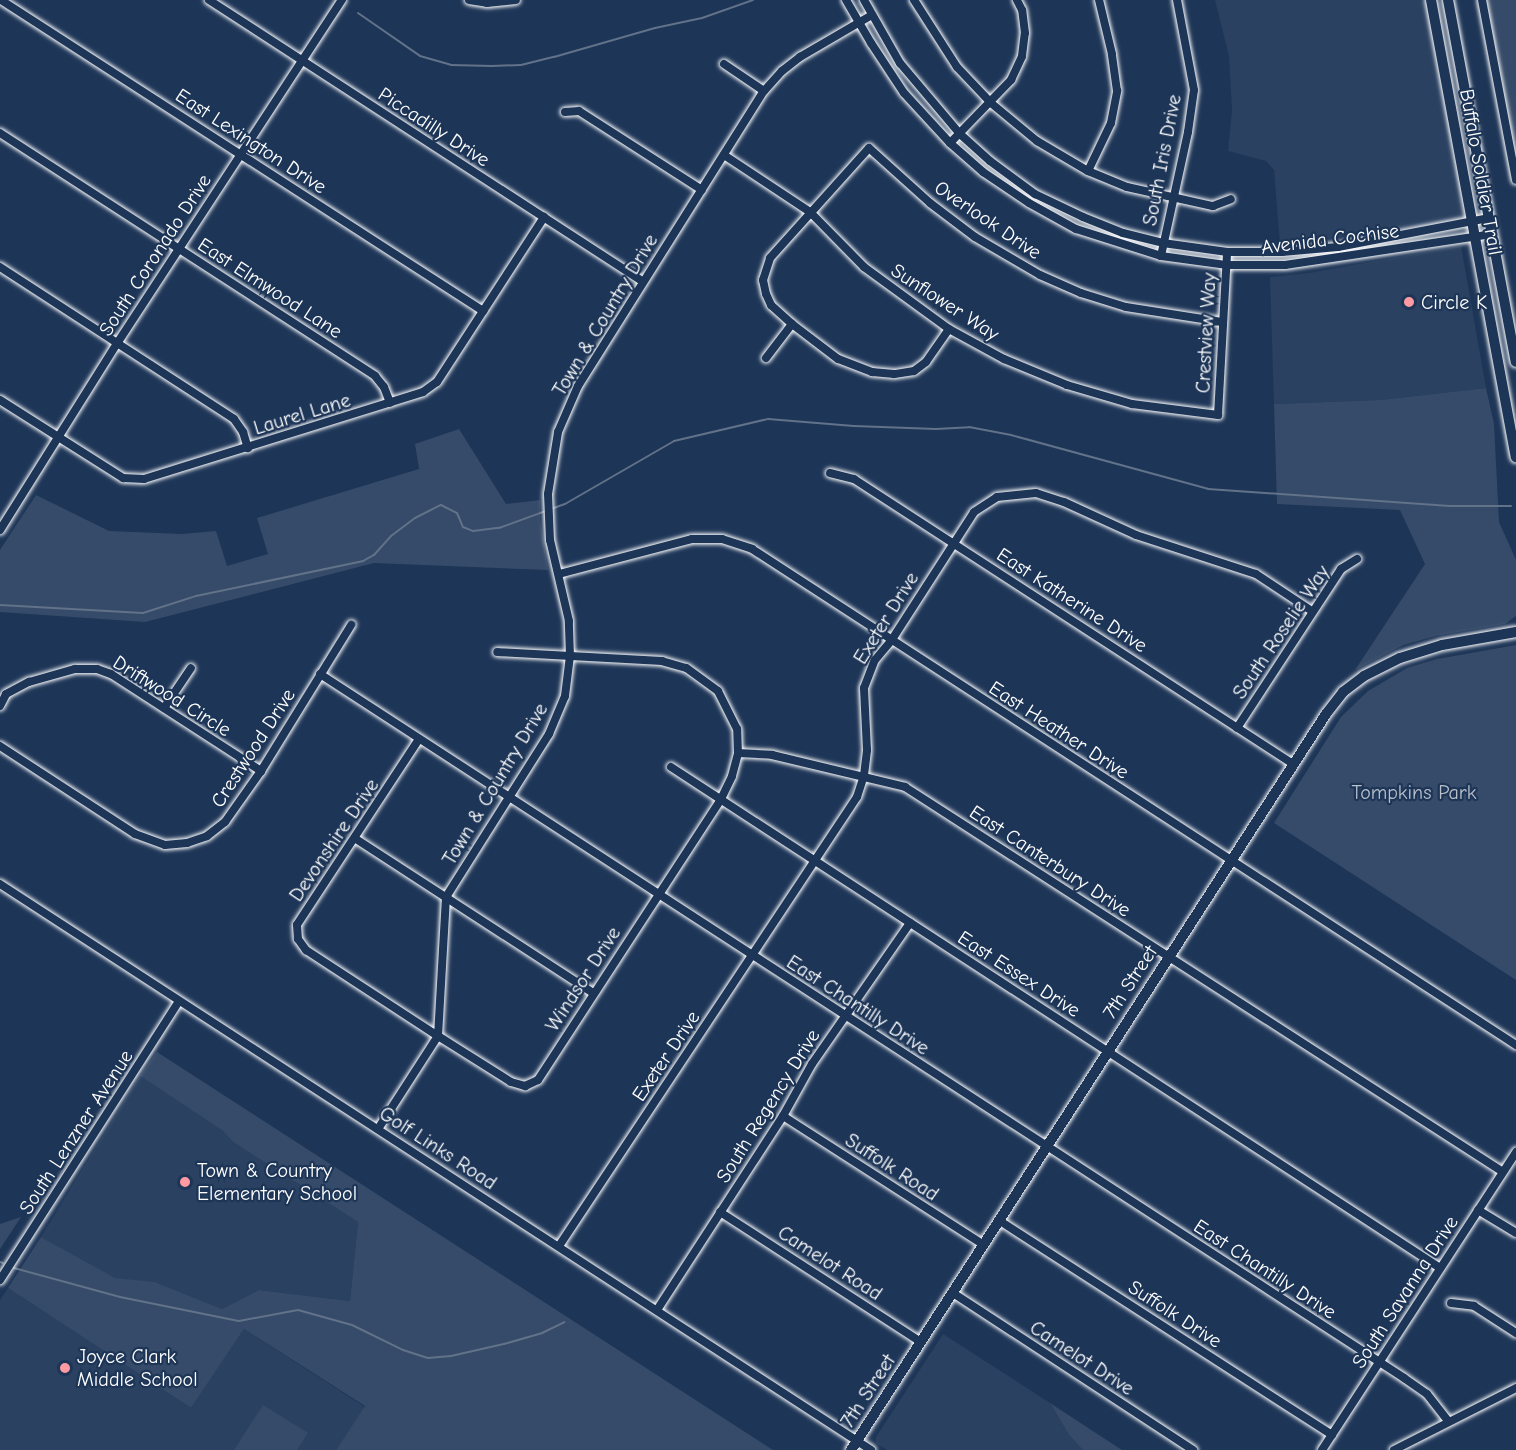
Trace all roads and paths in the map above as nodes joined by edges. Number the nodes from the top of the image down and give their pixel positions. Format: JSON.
{"nodes":[{"id":1,"x":1,"y":0,"type":"edge"},
{"id":2,"x":210,"y":0,"type":"edge"},
{"id":3,"x":342,"y":0,"type":"edge"},
{"id":4,"x":469,"y":0,"type":"edge"},
{"id":5,"x":516,"y":0,"type":"edge"},
{"id":6,"x":846,"y":0,"type":"edge"},
{"id":7,"x":864,"y":0,"type":"edge"},
{"id":8,"x":914,"y":0,"type":"edge"},
{"id":9,"x":1017,"y":0,"type":"edge"},
{"id":10,"x":1099,"y":0,"type":"edge"},
{"id":11,"x":1178,"y":0,"type":"edge"},
{"id":12,"x":1431,"y":0,"type":"edge"},
{"id":13,"x":1448,"y":0,"type":"edge"},
{"id":14,"x":1482,"y":0,"type":"edge"},
{"id":15,"x":872,"y":15,"type":"junction"},
{"id":16,"x":859,"y":23,"type":"junction"},
{"id":17,"x":302,"y":61,"type":"junction"},
{"id":18,"x":724,"y":64,"type":"dead end"},
{"id":19,"x":764,"y":91,"type":"junction"},
{"id":20,"x":991,"y":103,"type":"junction"},
{"id":21,"x":565,"y":112,"type":"dead end"},
{"id":22,"x":0,"y":133,"type":"edge"},
{"id":23,"x":960,"y":134,"type":"junction"},
{"id":24,"x":950,"y":143,"type":"junction"},
{"id":25,"x":240,"y":153,"type":"junction"},
{"id":26,"x":724,"y":155,"type":"junction"},
{"id":27,"x":1088,"y":171,"type":"junction"},
{"id":28,"x":1516,"y":180,"type":"edge"},
{"id":29,"x":702,"y":190,"type":"junction"},
{"id":30,"x":1172,"y":199,"type":"junction"},
{"id":31,"x":1231,"y":199,"type":"dead end"},
{"id":32,"x":810,"y":212,"type":"junction"},
{"id":33,"x":544,"y":217,"type":"junction"},
{"id":34,"x":1488,"y":218,"type":"junction"},
{"id":35,"x":1471,"y":220,"type":"junction"},
{"id":36,"x":1492,"y":234,"type":"junction"},
{"id":37,"x":1475,"y":237,"type":"junction"},
{"id":38,"x":1163,"y":243,"type":"junction"},
{"id":39,"x":178,"y":249,"type":"junction"},
{"id":40,"x":1227,"y":252,"type":"junction"},
{"id":41,"x":1161,"y":256,"type":"junction"},
{"id":42,"x":1227,"y":265,"type":"junction"},
{"id":43,"x":0,"y":267,"type":"edge"},
{"id":44,"x":642,"y":281,"type":"junction"},
{"id":45,"x":483,"y":311,"type":"junction"},
{"id":46,"x":1222,"y":322,"type":"junction"},
{"id":47,"x":792,"y":324,"type":"junction"},
{"id":48,"x":949,"y":329,"type":"junction"},
{"id":49,"x":118,"y":342,"type":"junction"},
{"id":50,"x":766,"y":358,"type":"dead end"},
{"id":51,"x":1516,"y":362,"type":"edge"},
{"id":52,"x":0,"y":400,"type":"edge"},
{"id":53,"x":390,"y":403,"type":"junction"},
{"id":54,"x":1218,"y":415,"type":"joint"},
{"id":55,"x":59,"y":438,"type":"junction"},
{"id":56,"x":248,"y":448,"type":"junction"},
{"id":57,"x":1516,"y":457,"type":"edge"},
{"id":58,"x":830,"y":472,"type":"dead end"},
{"id":59,"x":0,"y":530,"type":"edge"},
{"id":60,"x":953,"y":543,"type":"junction"},
{"id":61,"x":1357,"y":559,"type":"dead end"},
{"id":62,"x":559,"y":574,"type":"junction"},
{"id":63,"x":1312,"y":611,"type":"junction"},
{"id":64,"x":351,"y":625,"type":"dead end"},
{"id":65,"x":1516,"y":632,"type":"edge"},
{"id":66,"x":891,"y":641,"type":"junction"},
{"id":67,"x":497,"y":652,"type":"dead end"},
{"id":68,"x":570,"y":656,"type":"junction"},
{"id":69,"x":191,"y":668,"type":"dead end"},
{"id":70,"x":320,"y":674,"type":"junction"},
{"id":71,"x":0,"y":706,"type":"edge"},
{"id":72,"x":164,"y":708,"type":"junction"},
{"id":73,"x":1237,"y":728,"type":"junction"},
{"id":74,"x":419,"y":739,"type":"junction"},
{"id":75,"x":0,"y":746,"type":"edge"},
{"id":76,"x":738,"y":753,"type":"junction"},
{"id":77,"x":1293,"y":764,"type":"junction"},
{"id":78,"x":671,"y":767,"type":"dead end"},
{"id":79,"x":261,"y":771,"type":"junction"},
{"id":80,"x":864,"y":775,"type":"junction"},
{"id":81,"x":509,"y":797,"type":"junction"},
{"id":82,"x":721,"y":799,"type":"junction"},
{"id":83,"x":356,"y":839,"type":"junction"},
{"id":84,"x":817,"y":861,"type":"junction"},
{"id":85,"x":1230,"y":861,"type":"junction"},
{"id":86,"x":0,"y":884,"type":"edge"},
{"id":87,"x":658,"y":894,"type":"junction"},
{"id":88,"x":446,"y":897,"type":"junction"},
{"id":89,"x":910,"y":922,"type":"junction"},
{"id":90,"x":752,"y":956,"type":"junction"},
{"id":91,"x":1168,"y":957,"type":"junction"},
{"id":92,"x":593,"y":993,"type":"junction"},
{"id":93,"x":179,"y":1000,"type":"junction"},
{"id":94,"x":845,"y":1016,"type":"junction"},
{"id":95,"x":438,"y":1036,"type":"junction"},
{"id":96,"x":1516,"y":1045,"type":"edge"},
{"id":97,"x":1107,"y":1051,"type":"junction"},
{"id":98,"x":783,"y":1116,"type":"junction"},
{"id":99,"x":378,"y":1129,"type":"junction"},
{"id":100,"x":1048,"y":1148,"type":"junction"},
{"id":101,"x":1516,"y":1152,"type":"edge"},
{"id":102,"x":1503,"y":1172,"type":"junction"},
{"id":103,"x":1478,"y":1210,"type":"junction"},
{"id":104,"x":720,"y":1212,"type":"junction"},
{"id":105,"x":1000,"y":1221,"type":"junction"},
{"id":106,"x":1516,"y":1233,"type":"edge"},
{"id":107,"x":984,"y":1245,"type":"junction"},
{"id":108,"x":559,"y":1246,"type":"junction"},
{"id":109,"x":1440,"y":1268,"type":"junction"},
{"id":110,"x":0,"y":1280,"type":"edge"},
{"id":111,"x":953,"y":1293,"type":"junction"},
{"id":112,"x":1451,"y":1303,"type":"dead end"},
{"id":113,"x":657,"y":1310,"type":"junction"},
{"id":114,"x":1516,"y":1333,"type":"edge"},
{"id":115,"x":921,"y":1342,"type":"junction"},
{"id":116,"x":1378,"y":1362,"type":"junction"},
{"id":117,"x":1516,"y":1388,"type":"edge"},
{"id":118,"x":1448,"y":1421,"type":"junction"},
{"id":119,"x":1332,"y":1435,"type":"junction"},
{"id":120,"x":858,"y":1440,"type":"junction"},
{"id":121,"x":851,"y":1450,"type":"edge"},
{"id":122,"x":872,"y":1450,"type":"edge"},
{"id":123,"x":1193,"y":1450,"type":"edge"},
{"id":124,"x":1322,"y":1450,"type":"edge"},
{"id":125,"x":1394,"y":1450,"type":"edge"}],
"edges":[{"from":1,"to":25,"type":"street","name":"East Lexington Drive"},
{"from":2,"to":17,"type":"street","name":"Piccadilly Drive"},
{"from":3,"to":17,"type":"street","name":"South Coronado Drive"},
{"from":4,"to":5,"type":"street"},
{"from":6,"to":16,"type":"street","name":"Avenida Cochise"},
{"from":7,"to":15,"type":"street","name":"Avenida Cochise"},
{"from":8,"to":20,"type":"street"},
{"from":9,"to":20,"type":"street"},
{"from":10,"to":27,"type":"street"},
{"from":11,"to":30,"type":"street","name":"South Iris Drive"},
{"from":12,"to":35,"type":"main road","name":"Buffalo Soldier Trail"},
{"from":13,"to":34,"type":"main road","name":"Buffalo Soldier Trail"},
{"from":14,"to":28,"type":"street"},
{"from":15,"to":16,"type":"street","name":"Town & Country Drive"},
{"from":15,"to":23,"type":"street","name":"Avenida Cochise"},
{"from":16,"to":19,"type":"street","name":"Town & Country Drive"},
{"from":16,"to":24,"type":"street","name":"Avenida Cochise"},
{"from":17,"to":25,"type":"street","name":"South Coronado Drive"},
{"from":17,"to":33,"type":"street","name":"Piccadilly Drive"},
{"from":18,"to":19,"type":"street"},
{"from":19,"to":26,"type":"street","name":"Town & Country Drive"},
{"from":20,"to":23,"type":"street"},
{"from":20,"to":27,"type":"street"},
{"from":21,"to":29,"type":"street"},
{"from":22,"to":39,"type":"street","name":"East Elmwood Lane"},
{"from":23,"to":24,"type":"street"},
{"from":23,"to":38,"type":"street","name":"Avenida Cochise"},
{"from":24,"to":41,"type":"street","name":"Avenida Cochise"},
{"from":25,"to":39,"type":"street","name":"South Coronado Drive"},
{"from":25,"to":45,"type":"street","name":"East Lexington Drive"},
{"from":26,"to":29,"type":"street","name":"Town & Country Drive"},
{"from":26,"to":32,"type":"street","name":"Sunflower Way"},
{"from":27,"to":30,"type":"street"},
{"from":29,"to":44,"type":"street","name":"Town & Country Drive"},
{"from":30,"to":31,"type":"street"},
{"from":30,"to":38,"type":"street","name":"South Iris Drive"},
{"from":32,"to":46,"type":"street","name":"Overlook Drive"},
{"from":32,"to":47,"type":"street"},
{"from":32,"to":48,"type":"street","name":"Sunflower Way"},
{"from":33,"to":44,"type":"street","name":"Piccadilly Drive"},
{"from":33,"to":45,"type":"street","name":"Laurel Lane"},
{"from":34,"to":35,"type":"street","name":"Avenida Cochise"},
{"from":34,"to":36,"type":"main road","name":"Buffalo Soldier Trail"},
{"from":35,"to":37,"type":"main road","name":"Buffalo Soldier Trail"},
{"from":35,"to":40,"type":"street","name":"Avenida Cochise"},
{"from":36,"to":37,"type":"street","name":"Avenida Cochise"},
{"from":36,"to":51,"type":"main road","name":"Buffalo Soldier Trail"},
{"from":37,"to":42,"type":"street","name":"Avenida Cochise"},
{"from":37,"to":57,"type":"main road","name":"Buffalo Soldier Trail"},
{"from":38,"to":40,"type":"street","name":"Avenida Cochise"},
{"from":38,"to":41,"type":"street","name":"South Iris Drive"},
{"from":39,"to":49,"type":"street","name":"South Coronado Drive"},
{"from":39,"to":53,"type":"street","name":"East Elmwood Lane"},
{"from":40,"to":42,"type":"street","name":"Crestview Way"},
{"from":41,"to":42,"type":"street","name":"Avenida Cochise"},
{"from":42,"to":46,"type":"street","name":"Crestview Way"},
{"from":43,"to":49,"type":"street"},
{"from":44,"to":62,"type":"street","name":"Town & Country Drive"},
{"from":45,"to":53,"type":"street","name":"Laurel Lane"},
{"from":46,"to":54,"type":"street","name":"Crestview Way"},
{"from":47,"to":48,"type":"street"},
{"from":47,"to":50,"type":"street"},
{"from":48,"to":54,"type":"street","name":"Sunflower Way"},
{"from":49,"to":55,"type":"street","name":"South Coronado Drive"},
{"from":49,"to":56,"type":"street"},
{"from":52,"to":55,"type":"street","name":"Laurel Lane"},
{"from":53,"to":56,"type":"street","name":"Laurel Lane"},
{"from":55,"to":56,"type":"street","name":"Laurel Lane"},
{"from":55,"to":59,"type":"street","name":"South Coronado Drive"},
{"from":58,"to":60,"type":"street","name":"East Katherine Drive"},
{"from":60,"to":63,"type":"street","name":"Exeter Drive"},
{"from":60,"to":66,"type":"street","name":"Exeter Drive"},
{"from":60,"to":73,"type":"street","name":"East Katherine Drive"},
{"from":61,"to":63,"type":"street","name":"South Roselie Way"},
{"from":62,"to":66,"type":"street","name":"East Heather Drive"},
{"from":62,"to":68,"type":"street","name":"Town & Country Drive"},
{"from":63,"to":73,"type":"street","name":"South Roselie Way"},
{"from":64,"to":70,"type":"street","name":"Crestwood Drive"},
{"from":65,"to":77,"type":"main road","name":"7th Street"},
{"from":66,"to":80,"type":"street","name":"Exeter Drive"},
{"from":66,"to":85,"type":"street","name":"East Heather Drive"},
{"from":67,"to":68,"type":"street"},
{"from":68,"to":76,"type":"street"},
{"from":68,"to":81,"type":"street","name":"Town & Country Drive"},
{"from":69,"to":72,"type":"street"},
{"from":70,"to":74,"type":"street","name":"East Chantilly Drive"},
{"from":70,"to":79,"type":"street","name":"Crestwood Drive"},
{"from":71,"to":72,"type":"street","name":"Driftwood Circle"},
{"from":72,"to":79,"type":"street","name":"Driftwood Circle"},
{"from":73,"to":77,"type":"street","name":"East Katherine Drive"},
{"from":74,"to":81,"type":"street","name":"East Chantilly Drive"},
{"from":74,"to":83,"type":"street","name":"Devonshire Drive"},
{"from":75,"to":79,"type":"street","name":"Crestwood Drive"},
{"from":76,"to":80,"type":"street","name":"East Canterbury Drive"},
{"from":76,"to":82,"type":"street","name":"Windsor Drive"},
{"from":77,"to":85,"type":"main road","name":"7th Street"},
{"from":78,"to":82,"type":"street","name":"East Essex Drive"},
{"from":80,"to":84,"type":"street","name":"Exeter Drive"},
{"from":80,"to":91,"type":"street","name":"East Canterbury Drive"},
{"from":81,"to":87,"type":"street","name":"East Chantilly Drive"},
{"from":81,"to":88,"type":"street","name":"Town & Country Drive"},
{"from":82,"to":84,"type":"street","name":"East Essex Drive"},
{"from":82,"to":87,"type":"street","name":"Windsor Drive"},
{"from":83,"to":88,"type":"street"},
{"from":83,"to":95,"type":"street","name":"Devonshire Drive"},
{"from":84,"to":89,"type":"street","name":"East Essex Drive"},
{"from":84,"to":90,"type":"street","name":"Exeter Drive"},
{"from":85,"to":91,"type":"main road","name":"7th Street"},
{"from":85,"to":96,"type":"street","name":"East Heather Drive"},
{"from":86,"to":93,"type":"street","name":"Golf Links Road"},
{"from":87,"to":90,"type":"street","name":"East Chantilly Drive"},
{"from":87,"to":92,"type":"street","name":"Windsor Drive"},
{"from":88,"to":92,"type":"street"},
{"from":88,"to":95,"type":"street","name":"Town & Country Drive"},
{"from":89,"to":94,"type":"street","name":"South Regency Drive"},
{"from":89,"to":97,"type":"street","name":"East Essex Drive"},
{"from":90,"to":94,"type":"street","name":"East Chantilly Drive"},
{"from":90,"to":108,"type":"street","name":"Exeter Drive"},
{"from":91,"to":97,"type":"main road","name":"7th Street"},
{"from":91,"to":102,"type":"street","name":"East Canterbury Drive"},
{"from":92,"to":95,"type":"street","name":"Windsor Drive"},
{"from":93,"to":99,"type":"street","name":"Golf Links Road"},
{"from":93,"to":110,"type":"street","name":"South Lenzner Avenue"},
{"from":94,"to":98,"type":"street","name":"South Regency Drive"},
{"from":94,"to":100,"type":"street","name":"East Chantilly Drive"},
{"from":95,"to":99,"type":"street","name":"Town & Country Drive"},
{"from":97,"to":100,"type":"main road","name":"7th Street"},
{"from":97,"to":109,"type":"street","name":"East Essex Drive"},
{"from":98,"to":104,"type":"street","name":"South Regency Drive"},
{"from":98,"to":107,"type":"street","name":"Suffolk Road"},
{"from":99,"to":108,"type":"street","name":"Golf Links Road"},
{"from":100,"to":105,"type":"main road","name":"7th Street"},
{"from":100,"to":116,"type":"street","name":"East Chantilly Drive"},
{"from":101,"to":102,"type":"street","name":"South Savanna Drive"},
{"from":102,"to":103,"type":"street","name":"South Savanna Drive"},
{"from":103,"to":106,"type":"street"},
{"from":103,"to":109,"type":"street","name":"South Savanna Drive"},
{"from":104,"to":113,"type":"street","name":"South Regency Drive"},
{"from":104,"to":115,"type":"street","name":"Camelot Road"},
{"from":105,"to":107,"type":"main road","name":"7th Street"},
{"from":105,"to":119,"type":"street","name":"Suffolk Drive"},
{"from":107,"to":111,"type":"main road","name":"7th Street"},
{"from":108,"to":113,"type":"street","name":"Golf Links Road"},
{"from":109,"to":116,"type":"street","name":"South Savanna Drive"},
{"from":111,"to":115,"type":"main road","name":"7th Street"},
{"from":111,"to":123,"type":"street","name":"Camelot Drive"},
{"from":112,"to":114,"type":"street"},
{"from":113,"to":120,"type":"street","name":"Golf Links Road"},
{"from":115,"to":120,"type":"main road","name":"7th Street"},
{"from":116,"to":118,"type":"street","name":"East Chantilly Drive"},
{"from":116,"to":119,"type":"street","name":"South Savanna Drive"},
{"from":117,"to":118,"type":"street"},
{"from":118,"to":125,"type":"street"},
{"from":119,"to":124,"type":"street","name":"South Savanna Drive"},
{"from":120,"to":121,"type":"main road","name":"7th Street"},
{"from":120,"to":122,"type":"street","name":"Golf Links Road"}]}
